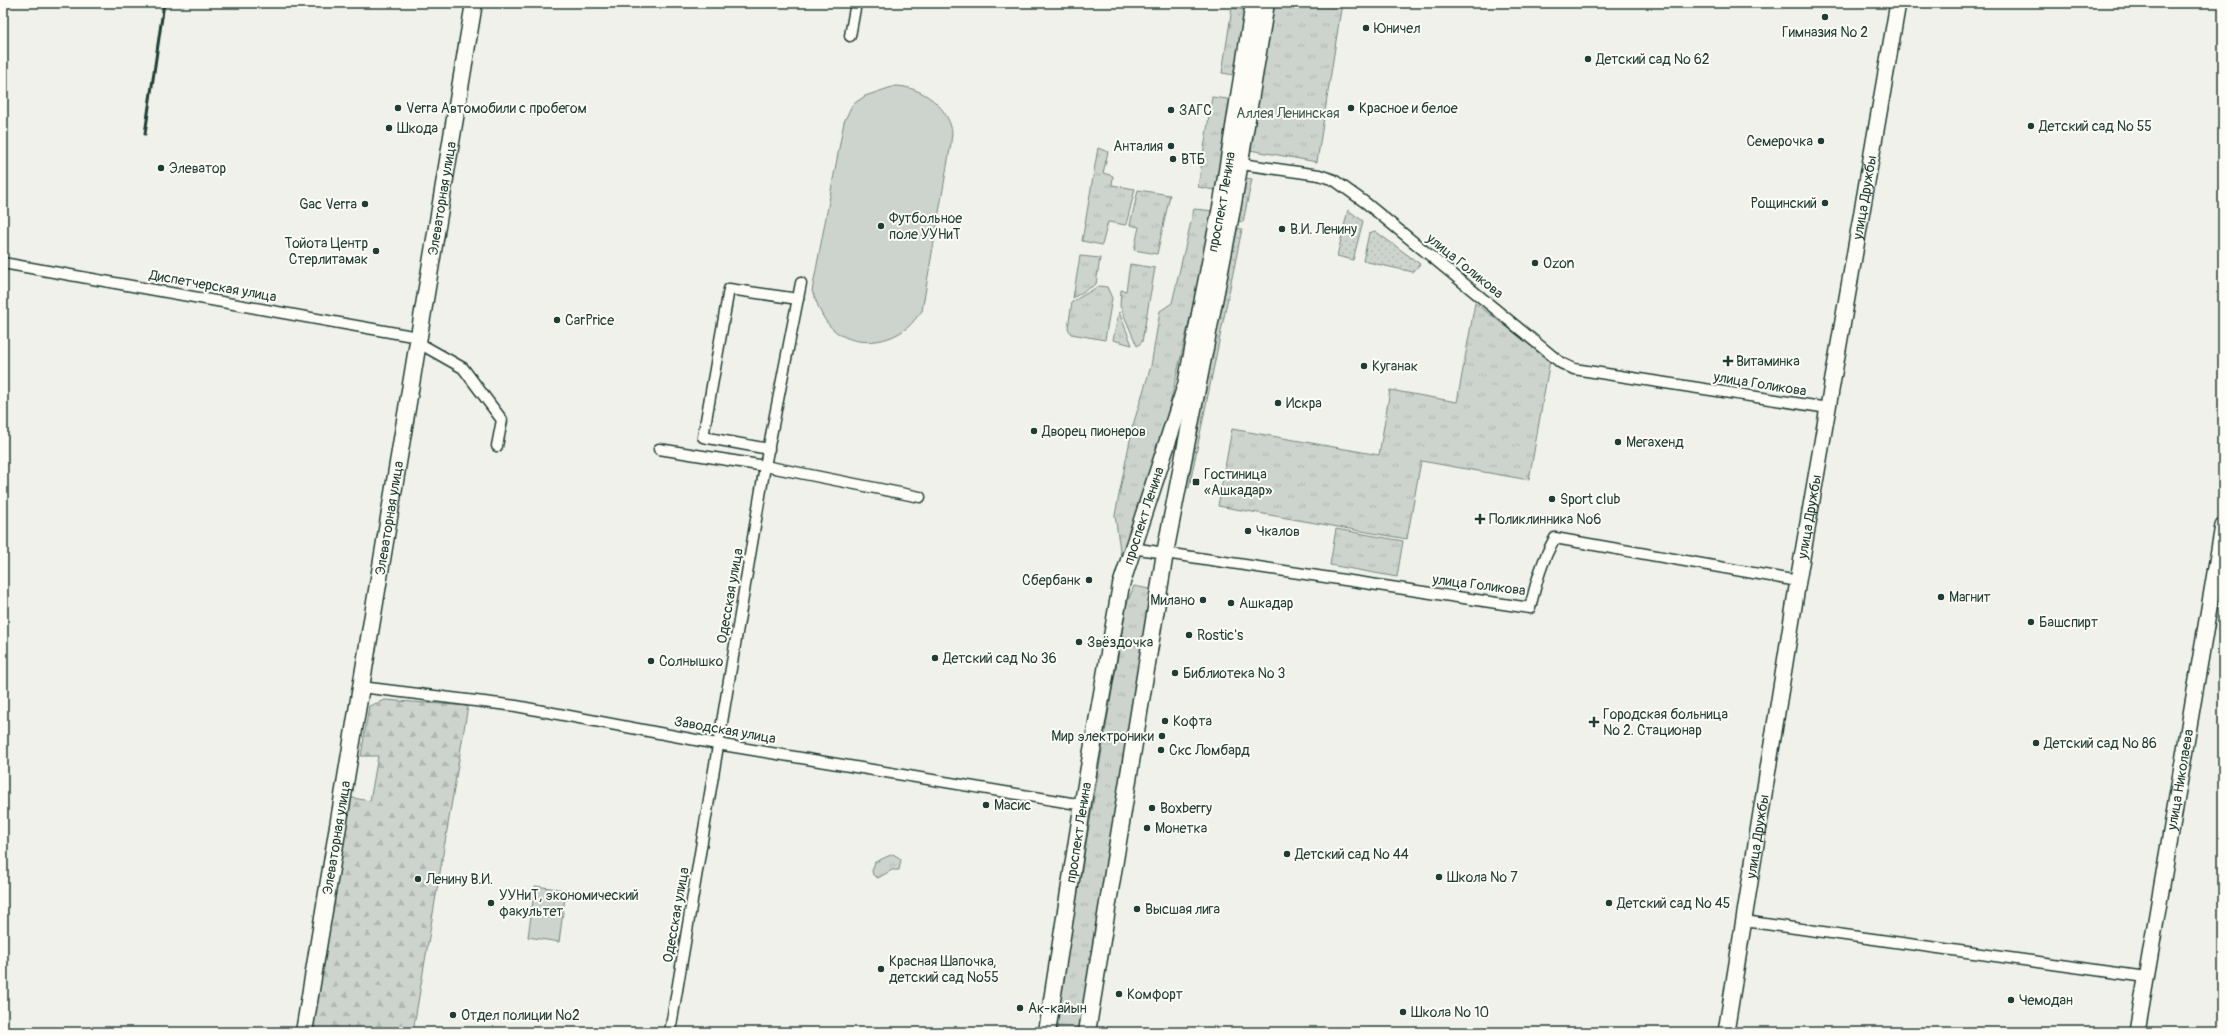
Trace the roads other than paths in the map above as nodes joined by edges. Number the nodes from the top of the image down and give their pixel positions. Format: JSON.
{"nodes":[{"id":1,"x":474,"y":3,"type":"edge"},
{"id":2,"x":856,"y":3,"type":"edge"},
{"id":3,"x":1254,"y":3,"type":"edge"},
{"id":4,"x":1266,"y":3,"type":"edge"},
{"id":5,"x":1898,"y":3,"type":"edge"},
{"id":6,"x":850,"y":36,"type":"dead end"},
{"id":7,"x":1234,"y":163,"type":"junction"},
{"id":8,"x":3,"y":263,"type":"edge"},
{"id":9,"x":801,"y":283,"type":"dead end"},
{"id":10,"x":798,"y":299,"type":"junction"},
{"id":11,"x":418,"y":339,"type":"junction"},
{"id":12,"x":1828,"y":408,"type":"junction"},
{"id":13,"x":497,"y":446,"type":"dead end"},
{"id":14,"x":659,"y":449,"type":"dead end"},
{"id":15,"x":769,"y":449,"type":"junction"},
{"id":16,"x":765,"y":466,"type":"junction"},
{"id":17,"x":920,"y":497,"type":"dead end"},
{"id":18,"x":2223,"y":526,"type":"edge"},
{"id":19,"x":1132,"y":548,"type":"junction"},
{"id":20,"x":1165,"y":553,"type":"junction"},
{"id":21,"x":1798,"y":581,"type":"junction"},
{"id":22,"x":360,"y":687,"type":"junction"},
{"id":23,"x":717,"y":744,"type":"junction"},
{"id":24,"x":1083,"y":805,"type":"junction"},
{"id":25,"x":1744,"y":921,"type":"junction"},
{"id":26,"x":2146,"y":977,"type":"junction"},
{"id":27,"x":304,"y":1032,"type":"edge"},
{"id":28,"x":670,"y":1032,"type":"edge"},
{"id":29,"x":1047,"y":1032,"type":"edge"},
{"id":30,"x":1087,"y":1032,"type":"edge"},
{"id":31,"x":1726,"y":1032,"type":"edge"},
{"id":32,"x":2137,"y":1032,"type":"edge"}],
"edges":[{"from":1,"to":11,"type":"main road","name":"Элеваторная улица"},
{"from":2,"to":6,"type":"street"},
{"from":3,"to":7,"type":"main road","name":"проспект Ленина"},
{"from":4,"to":7,"type":"main road","name":"проспект Ленина"},
{"from":5,"to":12,"type":"main road","name":"улица Дружбы"},
{"from":7,"to":12,"type":"street","name":"улица Голикова"},
{"from":7,"to":19,"type":"main road","name":"проспект Ленина"},
{"from":7,"to":20,"type":"main road","name":"проспект Ленина"},
{"from":8,"to":11,"type":"street","name":"Диспетчерская улица"},
{"from":9,"to":10,"type":"street","name":"Одесская улица"},
{"from":10,"to":15,"type":"street","name":"Одесская улица"},
{"from":10,"to":15,"type":"street"},
{"from":11,"to":13,"type":"street"},
{"from":11,"to":22,"type":"main road","name":"Элеваторная улица"},
{"from":12,"to":21,"type":"main road","name":"улица Дружбы"},
{"from":14,"to":16,"type":"street"},
{"from":15,"to":16,"type":"street","name":"Одесская улица"},
{"from":16,"to":17,"type":"street"},
{"from":16,"to":23,"type":"street","name":"Одесская улица"},
{"from":18,"to":26,"type":"main road","name":"улица Николаева"},
{"from":19,"to":20,"type":"street","name":"улица Голикова"},
{"from":19,"to":24,"type":"main road","name":"проспект Ленина"},
{"from":20,"to":21,"type":"street","name":"улица Голикова"},
{"from":20,"to":30,"type":"main road","name":"проспект Ленина"},
{"from":21,"to":25,"type":"main road","name":"улица Дружбы"},
{"from":22,"to":23,"type":"street","name":"Заводская улица"},
{"from":22,"to":27,"type":"main road","name":"Элеваторная улица"},
{"from":23,"to":24,"type":"street","name":"Заводская улица"},
{"from":23,"to":28,"type":"street","name":"Одесская улица"},
{"from":24,"to":29,"type":"main road","name":"проспект Ленина"},
{"from":25,"to":26,"type":"street"},
{"from":25,"to":31,"type":"main road","name":"улица Дружбы"},
{"from":26,"to":32,"type":"main road","name":"улица Николаева"}]}
